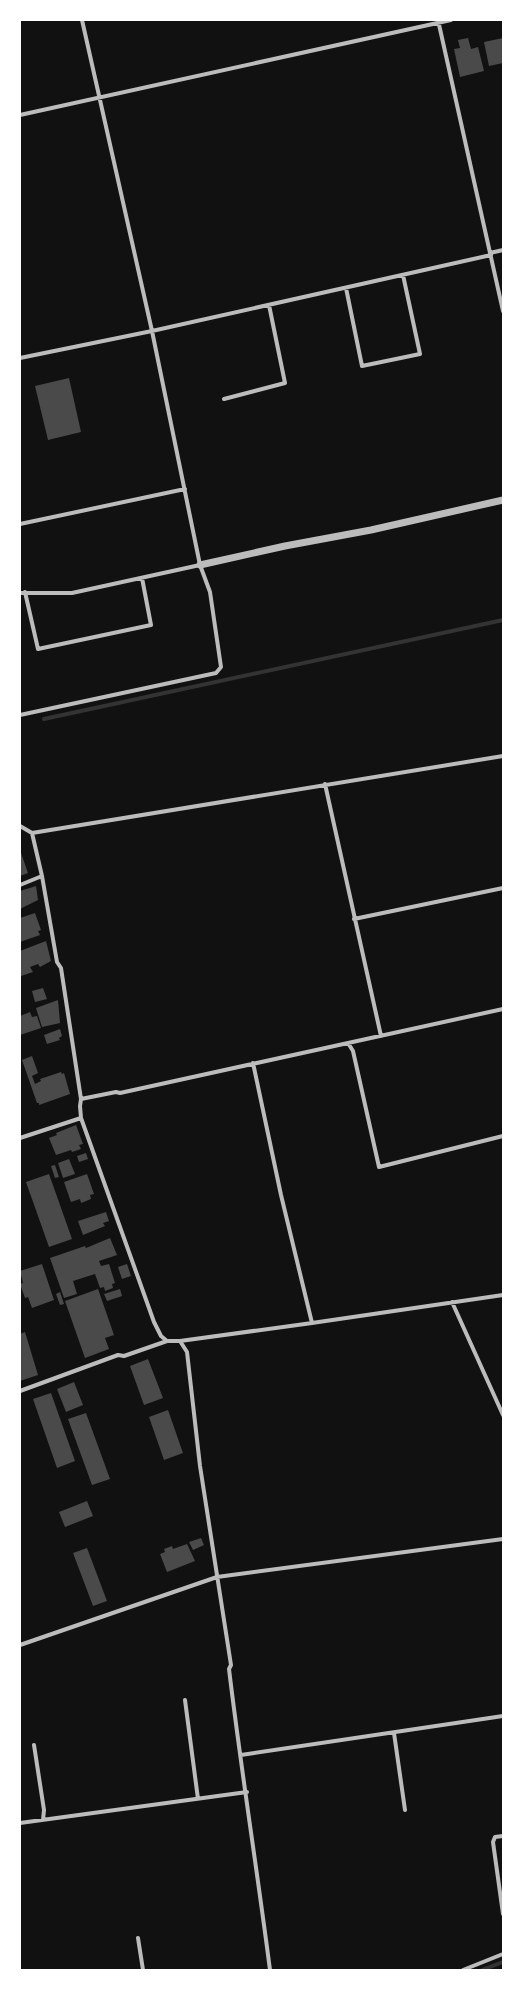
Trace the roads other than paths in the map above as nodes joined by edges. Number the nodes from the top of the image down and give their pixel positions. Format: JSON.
{"nodes":[{"id":1,"x":82,"y":20,"type":"edge"},
{"id":2,"x":451,"y":20,"type":"edge"},
{"id":3,"x":438,"y":21,"type":"edge"},
{"id":4,"x":100,"y":98,"type":"junction"},
{"id":5,"x":20,"y":115,"type":"edge"},
{"id":6,"x":503,"y":250,"type":"edge"},
{"id":7,"x":491,"y":254,"type":"junction"},
{"id":8,"x":403,"y":275,"type":"junction"},
{"id":9,"x":346,"y":288,"type":"junction"},
{"id":10,"x":269,"y":305,"type":"junction"},
{"id":11,"x":503,"y":311,"type":"edge"},
{"id":12,"x":152,"y":331,"type":"junction"},
{"id":13,"x":20,"y":358,"type":"edge"},
{"id":14,"x":224,"y":399,"type":"dead end"},
{"id":15,"x":185,"y":489,"type":"junction"},
{"id":16,"x":503,"y":500,"type":"edge"},
{"id":17,"x":20,"y":524,"type":"edge"},
{"id":18,"x":200,"y":565,"type":"junction"},
{"id":19,"x":142,"y":578,"type":"junction"},
{"id":20,"x":22,"y":593,"type":"edge"},
{"id":21,"x":20,"y":715,"type":"edge"},
{"id":22,"x":503,"y":756,"type":"edge"},
{"id":23,"x":325,"y":784,"type":"junction"},
{"id":24,"x":20,"y":826,"type":"edge"},
{"id":25,"x":32,"y":833,"type":"junction"},
{"id":26,"x":42,"y":876,"type":"junction"},
{"id":27,"x":20,"y":885,"type":"edge"},
{"id":28,"x":503,"y":888,"type":"edge"},
{"id":29,"x":354,"y":918,"type":"junction"},
{"id":30,"x":503,"y":1009,"type":"edge"},
{"id":31,"x":381,"y":1036,"type":"junction"},
{"id":32,"x":348,"y":1043,"type":"junction"},
{"id":33,"x":253,"y":1063,"type":"junction"},
{"id":34,"x":81,"y":1099,"type":"junction"},
{"id":35,"x":81,"y":1118,"type":"junction"},
{"id":36,"x":503,"y":1136,"type":"edge"},
{"id":37,"x":20,"y":1138,"type":"edge"},
{"id":38,"x":503,"y":1295,"type":"edge"},
{"id":39,"x":452,"y":1302,"type":"junction"},
{"id":40,"x":312,"y":1323,"type":"junction"},
{"id":41,"x":180,"y":1340,"type":"junction"},
{"id":42,"x":167,"y":1341,"type":"junction"},
{"id":43,"x":20,"y":1391,"type":"edge"},
{"id":44,"x":503,"y":1415,"type":"edge"},
{"id":45,"x":503,"y":1539,"type":"edge"},
{"id":46,"x":217,"y":1577,"type":"junction"},
{"id":47,"x":20,"y":1645,"type":"edge"},
{"id":48,"x":185,"y":1700,"type":"dead end"},
{"id":49,"x":503,"y":1716,"type":"edge"},
{"id":50,"x":394,"y":1733,"type":"junction"},
{"id":51,"x":34,"y":1745,"type":"dead end"},
{"id":52,"x":241,"y":1755,"type":"junction"},
{"id":53,"x":247,"y":1792,"type":"junction"},
{"id":54,"x":198,"y":1799,"type":"junction"},
{"id":55,"x":405,"y":1810,"type":"dead end"},
{"id":56,"x":43,"y":1820,"type":"junction"},
{"id":57,"x":20,"y":1823,"type":"edge"},
{"id":58,"x":503,"y":1836,"type":"edge"},
{"id":59,"x":503,"y":1914,"type":"edge"},
{"id":60,"x":138,"y":1938,"type":"dead end"},
{"id":61,"x":503,"y":1954,"type":"edge"},
{"id":62,"x":143,"y":1970,"type":"edge"},
{"id":63,"x":270,"y":1970,"type":"edge"},
{"id":64,"x":463,"y":1970,"type":"edge"}],
"edges":[{"from":1,"to":4,"type":"street"},
{"from":2,"to":3,"type":"street"},
{"from":3,"to":4,"type":"street"},
{"from":3,"to":7,"type":"street"},
{"from":4,"to":5,"type":"street"},
{"from":4,"to":12,"type":"street"},
{"from":6,"to":7,"type":"street"},
{"from":7,"to":8,"type":"street"},
{"from":7,"to":11,"type":"street"},
{"from":8,"to":9,"type":"street"},
{"from":8,"to":9,"type":"street"},
{"from":9,"to":10,"type":"street"},
{"from":10,"to":12,"type":"street"},
{"from":10,"to":14,"type":"street"},
{"from":12,"to":13,"type":"street"},
{"from":12,"to":15,"type":"street"},
{"from":15,"to":17,"type":"street"},
{"from":15,"to":18,"type":"street"},
{"from":16,"to":18,"type":"street"},
{"from":18,"to":19,"type":"street"},
{"from":18,"to":21,"type":"street"},
{"from":19,"to":20,"type":"street"},
{"from":19,"to":20,"type":"street"},
{"from":22,"to":23,"type":"street"},
{"from":23,"to":25,"type":"street"},
{"from":23,"to":29,"type":"street"},
{"from":24,"to":25,"type":"street"},
{"from":25,"to":26,"type":"street"},
{"from":26,"to":27,"type":"street"},
{"from":26,"to":34,"type":"street"},
{"from":28,"to":29,"type":"street"},
{"from":29,"to":31,"type":"street"},
{"from":30,"to":31,"type":"street"},
{"from":31,"to":32,"type":"street"},
{"from":32,"to":33,"type":"street"},
{"from":32,"to":36,"type":"street"},
{"from":33,"to":34,"type":"street"},
{"from":33,"to":40,"type":"street"},
{"from":34,"to":35,"type":"street"},
{"from":35,"to":37,"type":"street"},
{"from":35,"to":42,"type":"street"},
{"from":38,"to":39,"type":"street"},
{"from":39,"to":40,"type":"street"},
{"from":39,"to":44,"type":"street"},
{"from":40,"to":41,"type":"street"},
{"from":41,"to":42,"type":"street"},
{"from":41,"to":46,"type":"street"},
{"from":42,"to":43,"type":"street"},
{"from":45,"to":46,"type":"street"},
{"from":46,"to":47,"type":"street"},
{"from":46,"to":52,"type":"street"},
{"from":48,"to":54,"type":"street"},
{"from":49,"to":50,"type":"street"},
{"from":50,"to":52,"type":"street"},
{"from":50,"to":55,"type":"street"},
{"from":51,"to":56,"type":"street"},
{"from":52,"to":53,"type":"street"},
{"from":53,"to":54,"type":"street"},
{"from":53,"to":63,"type":"street"},
{"from":54,"to":56,"type":"street"},
{"from":56,"to":57,"type":"street"},
{"from":58,"to":59,"type":"street"},
{"from":60,"to":62,"type":"street"},
{"from":61,"to":64,"type":"street"}]}
